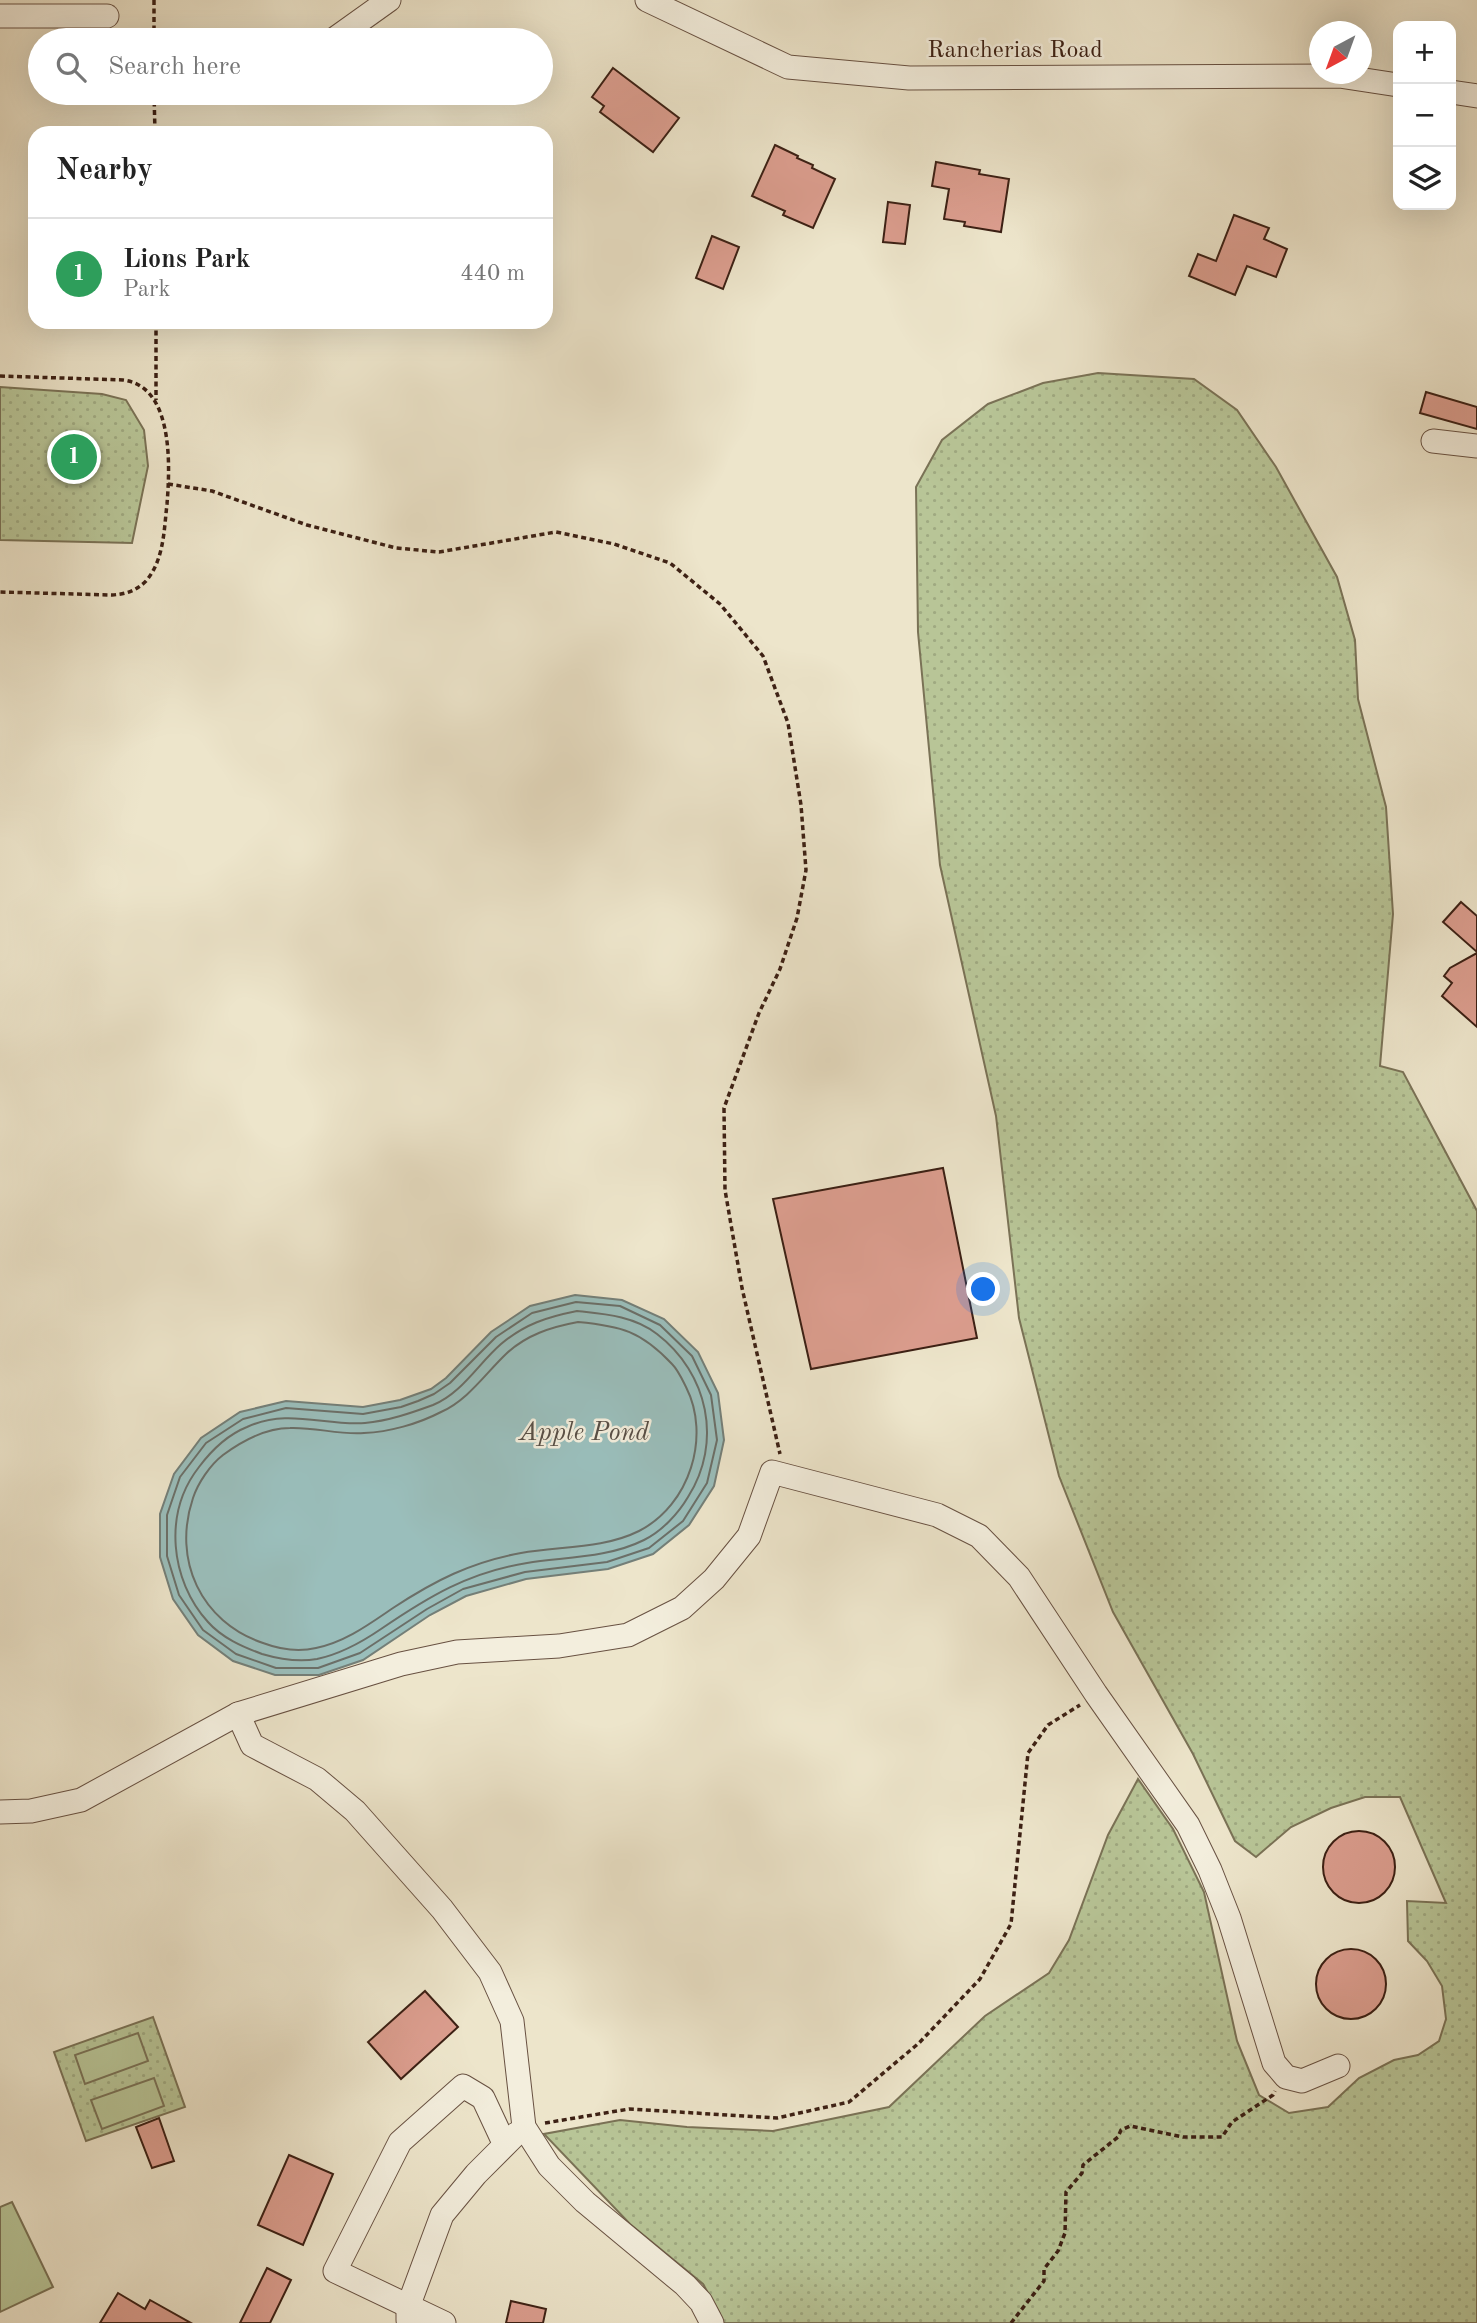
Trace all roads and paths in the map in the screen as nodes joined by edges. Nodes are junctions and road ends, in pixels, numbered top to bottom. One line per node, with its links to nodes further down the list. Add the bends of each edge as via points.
1 (154, 0): 6 (path)
2 (389, 0): 7 (street)
3 (647, 0): 8 (street, Rancherias Road, via 788,67 909,78 1339,76)
4 (0, 16): 5 (street)
5 (107, 16)
6 (154, 28)
7 (350, 28)
8 (1393, 84)
9 (1456, 93): 10 (street)
10 (1477, 96)
11 (154, 105): 12 (path)
12 (155, 126)
13 (156, 329): 15 (path)
14 (0, 376): 15 (path, via 132,381 145,388)
15 (156, 403): 18 (path, via 167,436)
16 (1433, 441): 17 (street)
17 (1477, 446)
18 (168, 484): 19 (path, via 158,560 132,592); 20 (path, via 212,491 307,525 396,548 439,552 556,532 614,544 670,563 720,604 764,656 788,723 806,870 780,970 724,1108 725,1190 742,1287 781,1452)
19 (0, 592)
20 (772, 1472): 21 (street, via 937,1515 979,1536 1019,1577); 22 (street, via 749,1536 714,1579 682,1608 628,1635 558,1646 457,1652 401,1664)
21 (1096, 1694): 25 (street, via 1188,1825 1205,1859 1229,1918 1274,2063); 26 (path, via 1048,1725 1028,1753 1011,1924 979,1979 919,2043 849,2102 777,2118 629,2109)
22 (238, 1714): 23 (street, via 81,1800 31,1811); 26 (street, via 252,1745 317,1779 355,1811 442,1909 490,1972 512,2021)
23 (0, 1812)
24 (1338, 2066): 25 (street, via 1302,2081)
25 (1282, 2073): 31 (path, via 1273,2095 1232,2122 1222,2137 1183,2137 1130,2126 1097,2152 1066,2192 1065,2233 1044,2269 1044,2281)
26 (524, 2127): 27 (street); 30 (street, via 549,2166 685,2285)
27 (504, 2143): 28 (street, via 442,2215); 28 (street, via 483,2098 463,2086 400,2142 335,2271)
28 (408, 2315): 29 (street)
29 (444, 2323)
30 (712, 2323)
31 (1012, 2323)

